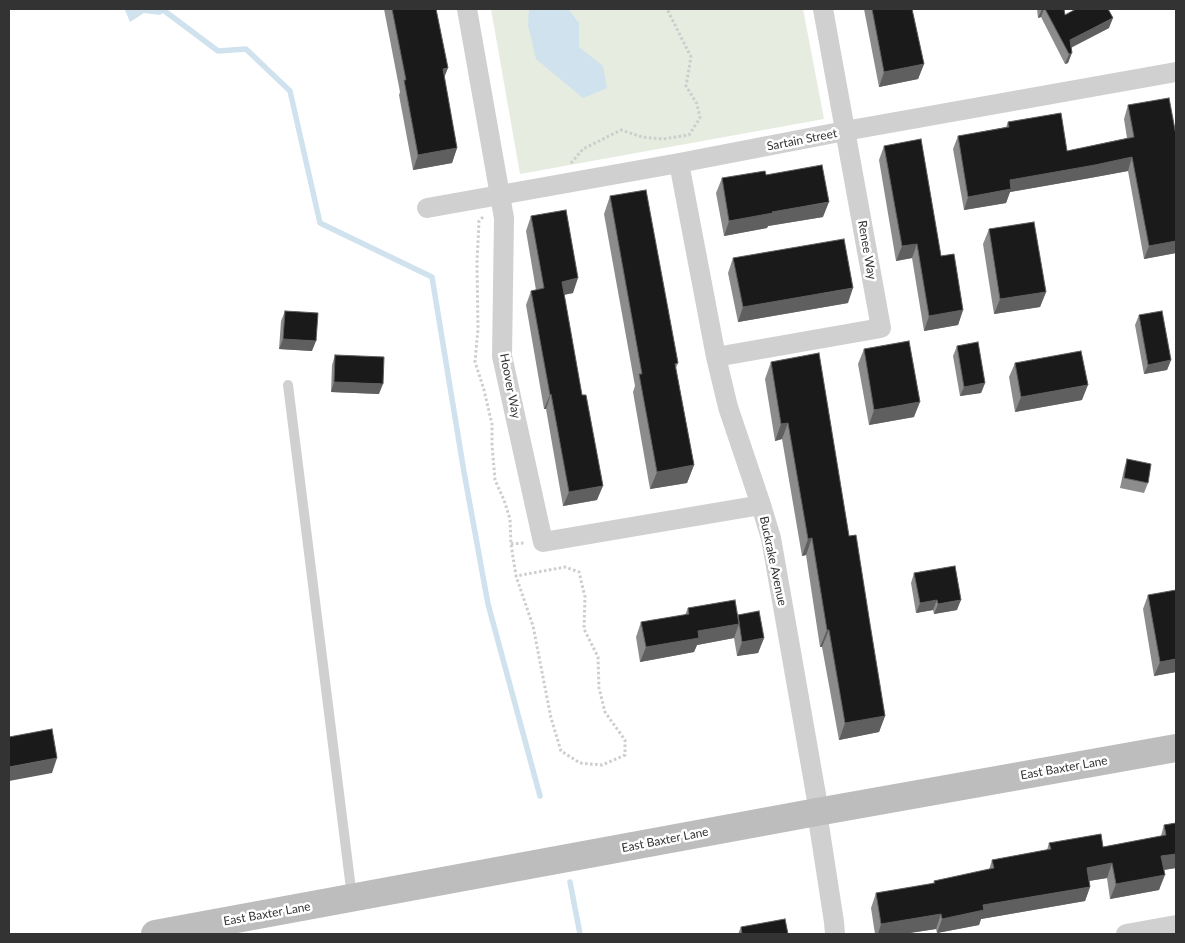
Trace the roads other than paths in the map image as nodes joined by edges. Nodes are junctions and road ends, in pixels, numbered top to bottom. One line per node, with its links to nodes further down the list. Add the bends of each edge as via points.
1 (467, 9): 6 (street, Hoover Way)
2 (822, 9): 4 (street, Renee Way)
3 (1176, 72): 4 (street, Sartain Street)
4 (845, 131): 5 (street, Sartain Street); 8 (street, Renee Way, via 881,328)
5 (679, 163): 6 (street, Sartain Street); 8 (street, Buckrake Avenue)
6 (500, 195): 7 (street, Sartain Street); 10 (street, Hoover Way, via 504,218 502,356 542,542)
7 (427, 208)
8 (716, 357): 10 (street, Buckrake Avenue, via 728,407)
9 (288, 385): 13 (lane)
10 (761, 505): 12 (street, Buckrake Avenue, via 771,538)
11 (1176, 748): 12 (main road, East Baxter Lane)
12 (817, 812): 13 (main road, East Baxter Lane); 16 (street, Buckrake Avenue)
13 (352, 898): 15 (main road, East Baxter Lane)
14 (1176, 924): 17 (street)
15 (155, 934)
16 (835, 934)
17 (1126, 934)

